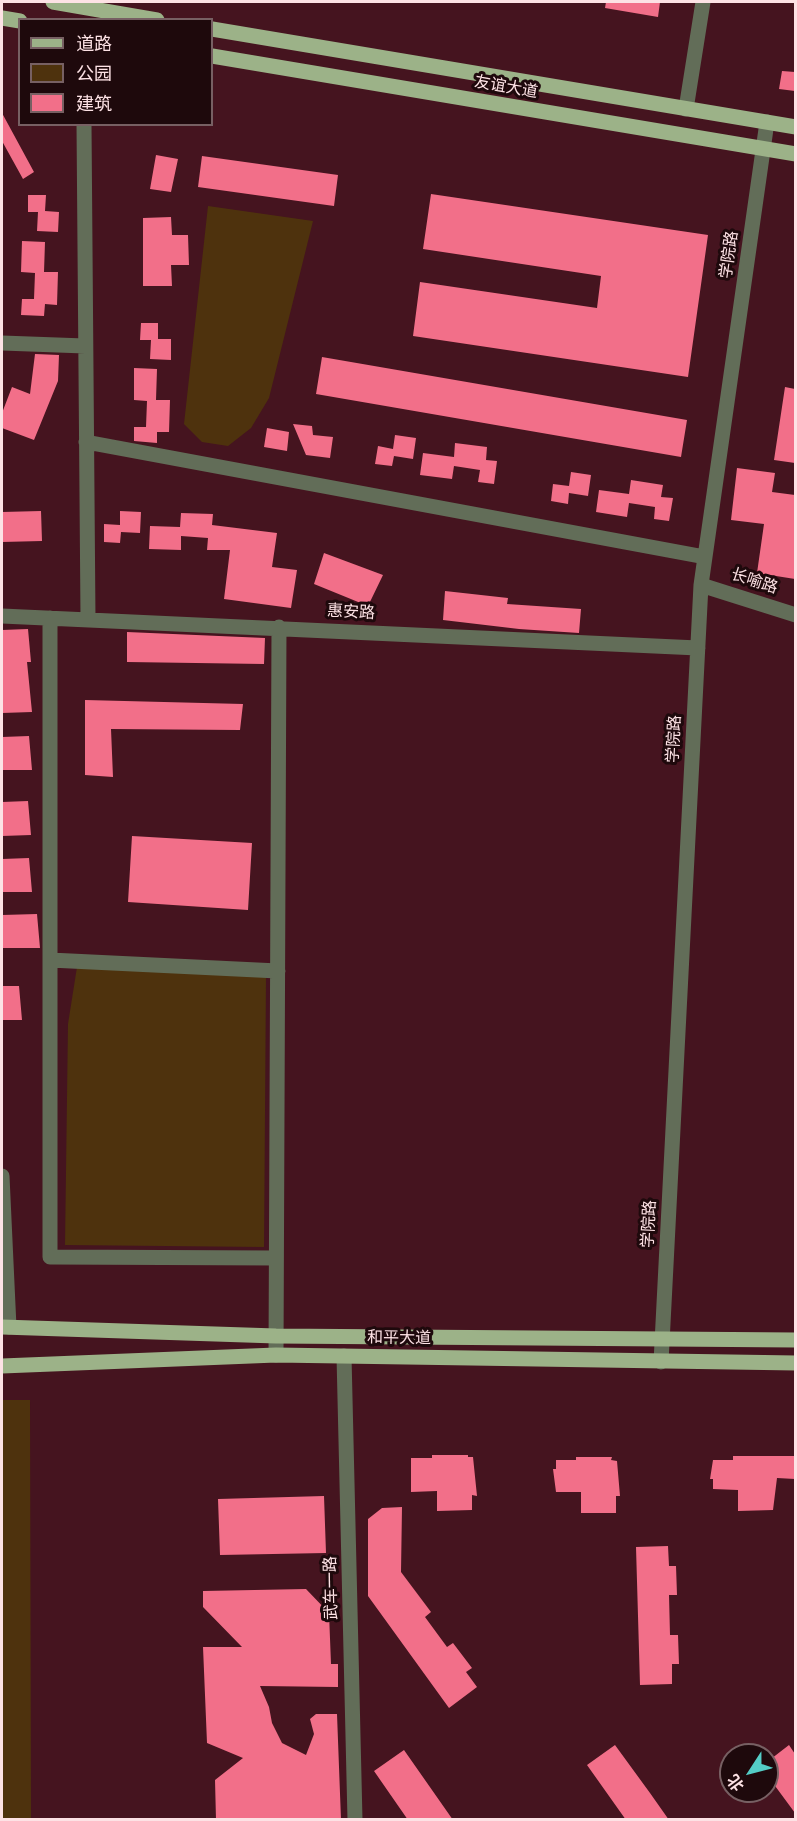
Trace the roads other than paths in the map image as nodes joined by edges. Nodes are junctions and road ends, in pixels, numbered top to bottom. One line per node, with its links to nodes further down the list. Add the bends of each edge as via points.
1 (53, 2): 3 (main road)
2 (703, 2): 9 (street)
3 (121, 7): 5 (main road)
4 (2, 18): 6 (main road)
5 (151, 18)
6 (18, 21)
7 (213, 29): 9 (main road, 友谊大道)
8 (213, 56): 13 (main road, 友谊大道)
9 (686, 109): 10 (main road, 友谊大道)
10 (767, 122): 12 (main road, 友谊大道); 13 (street, 学院路)
11 (84, 126): 16 (street)
12 (795, 127)
13 (763, 149): 14 (main road, 友谊大道); 18 (street, 学院路)
14 (795, 154)
15 (2, 344): 16 (street)
16 (85, 346): 17 (street)
17 (86, 442): 18 (street); 23 (street)
18 (705, 557): 19 (street, 学院路)
19 (701, 585): 20 (street, 长喻路); 25 (street, 学院路)
20 (795, 615)
21 (2, 616): 22 (street, 惠安路)
22 (50, 618): 23 (street, 惠安路); 26 (street)
23 (87, 619): 24 (street, 惠安路)
24 (279, 627): 25 (street, 惠安路); 27 (street)
25 (698, 648): 32 (street, 学院路)
26 (50, 960): 27 (street); 29 (street, via 50,1257)
27 (278, 971): 29 (street)
28 (2, 1176): 30 (street)
29 (276, 1258): 31 (street)
30 (5, 1327): 31 (main road, 和平大道)
31 (276, 1336): 32 (main road, 和平大道); 34 (street)
32 (662, 1339): 33 (main road, 和平大道); 36 (street, 学院路)
33 (795, 1340)
34 (276, 1355): 35 (main road, 和平大道); 38 (main road, 和平大道)
35 (344, 1356): 36 (main road, 和平大道); 39 (street, 武车一路)
36 (661, 1362): 37 (main road, 和平大道)
37 (795, 1363)
38 (2, 1366)
39 (355, 1820)

